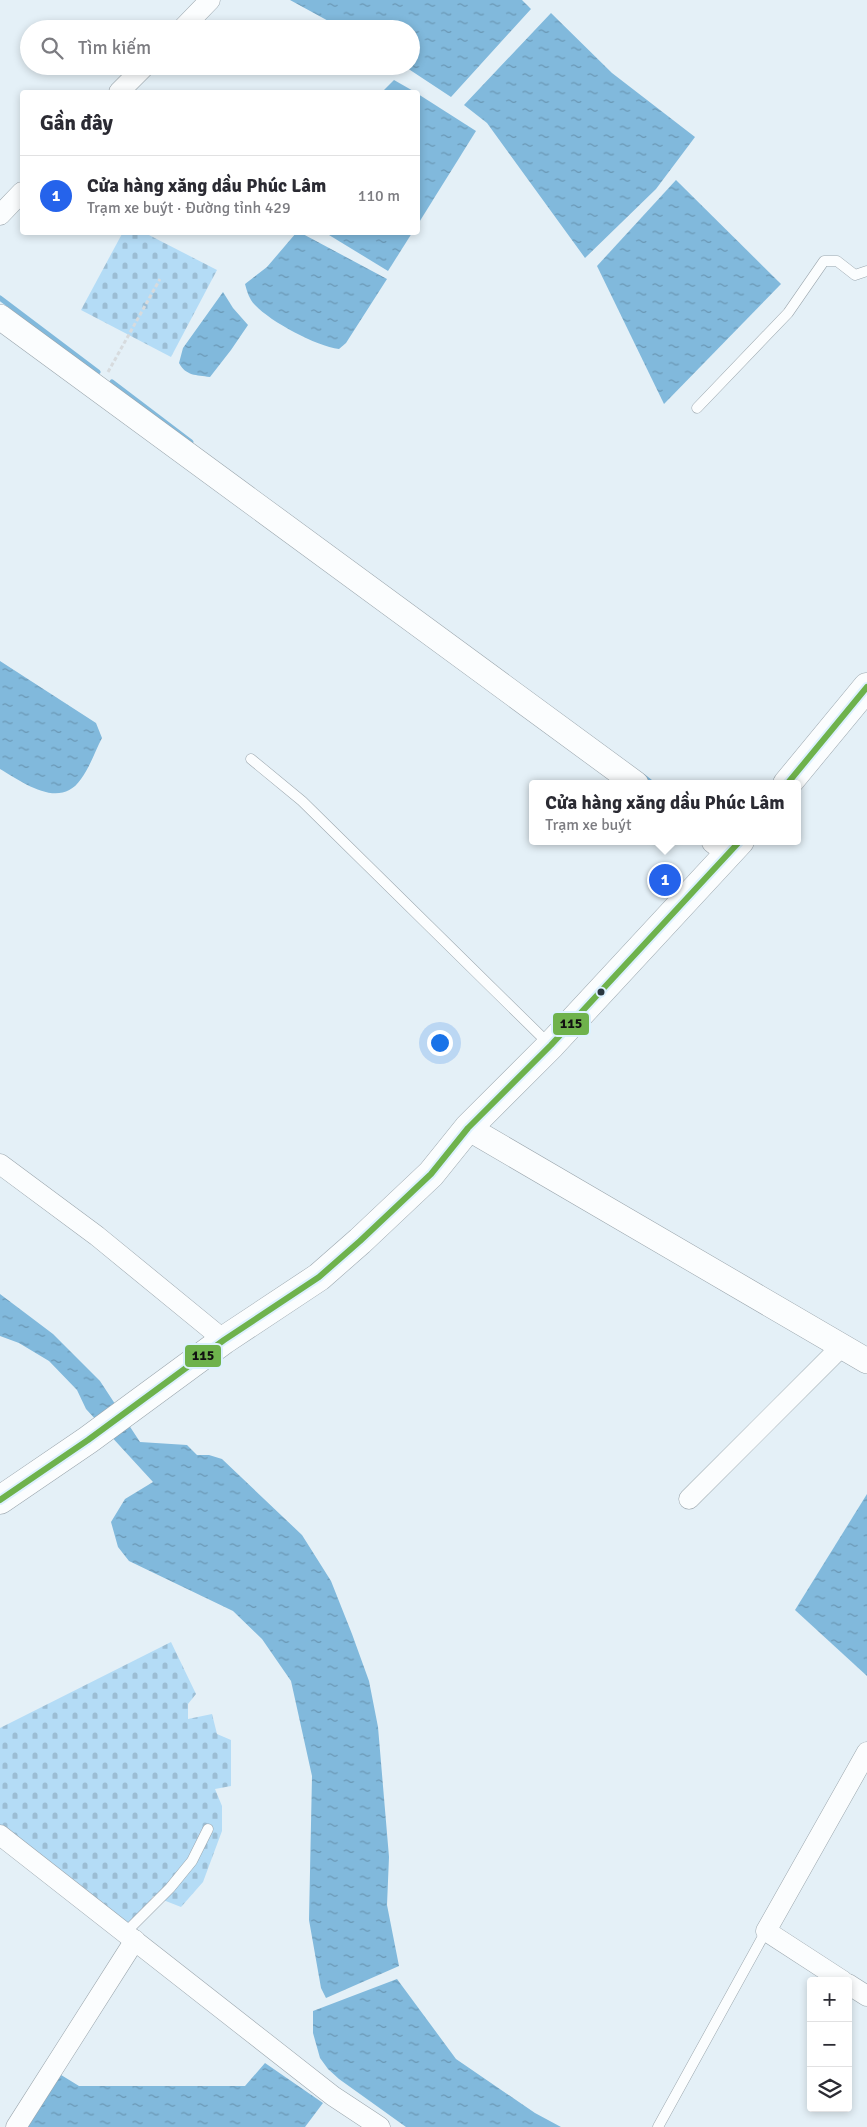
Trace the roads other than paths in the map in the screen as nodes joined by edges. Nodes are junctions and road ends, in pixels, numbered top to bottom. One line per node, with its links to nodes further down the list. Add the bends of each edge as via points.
1 (210, 0): 2 (street)
2 (191, 20)
3 (136, 75): 4 (street)
4 (121, 90)
5 (20, 194): 6 (street)
6 (0, 215)
7 (867, 271): 9 (lane, via 855,275 837,262 824,261 788,314)
8 (0, 317): 12 (street)
9 (697, 408)
10 (867, 687): 13 (main road)
11 (251, 759): 15 (lane, via 302,801)
12 (631, 780)
13 (790, 780)
14 (728, 845): 15 (main road)
15 (551, 1046): 16 (main road)
16 (468, 1128): 18 (main road, via 431,1174 326,1271); 19 (street)
17 (0, 1164): 18 (street, via 96,1236)
18 (224, 1340): 22 (main road)
19 (842, 1346): 20 (street); 21 (street)
20 (867, 1361)
21 (689, 1499)
22 (0, 1500)
23 (867, 1752): 26 (street)
24 (208, 1829): 27 (lane, via 192,1862)
25 (0, 1835): 27 (street)
26 (766, 1931): 28 (street); 33 (lane)
27 (130, 1936): 31 (street); 32 (street, via 333,2096)
28 (837, 1977)
29 (852, 1987): 30 (street)
30 (867, 1996)
31 (16, 2127)
32 (380, 2127)
33 (658, 2127)

